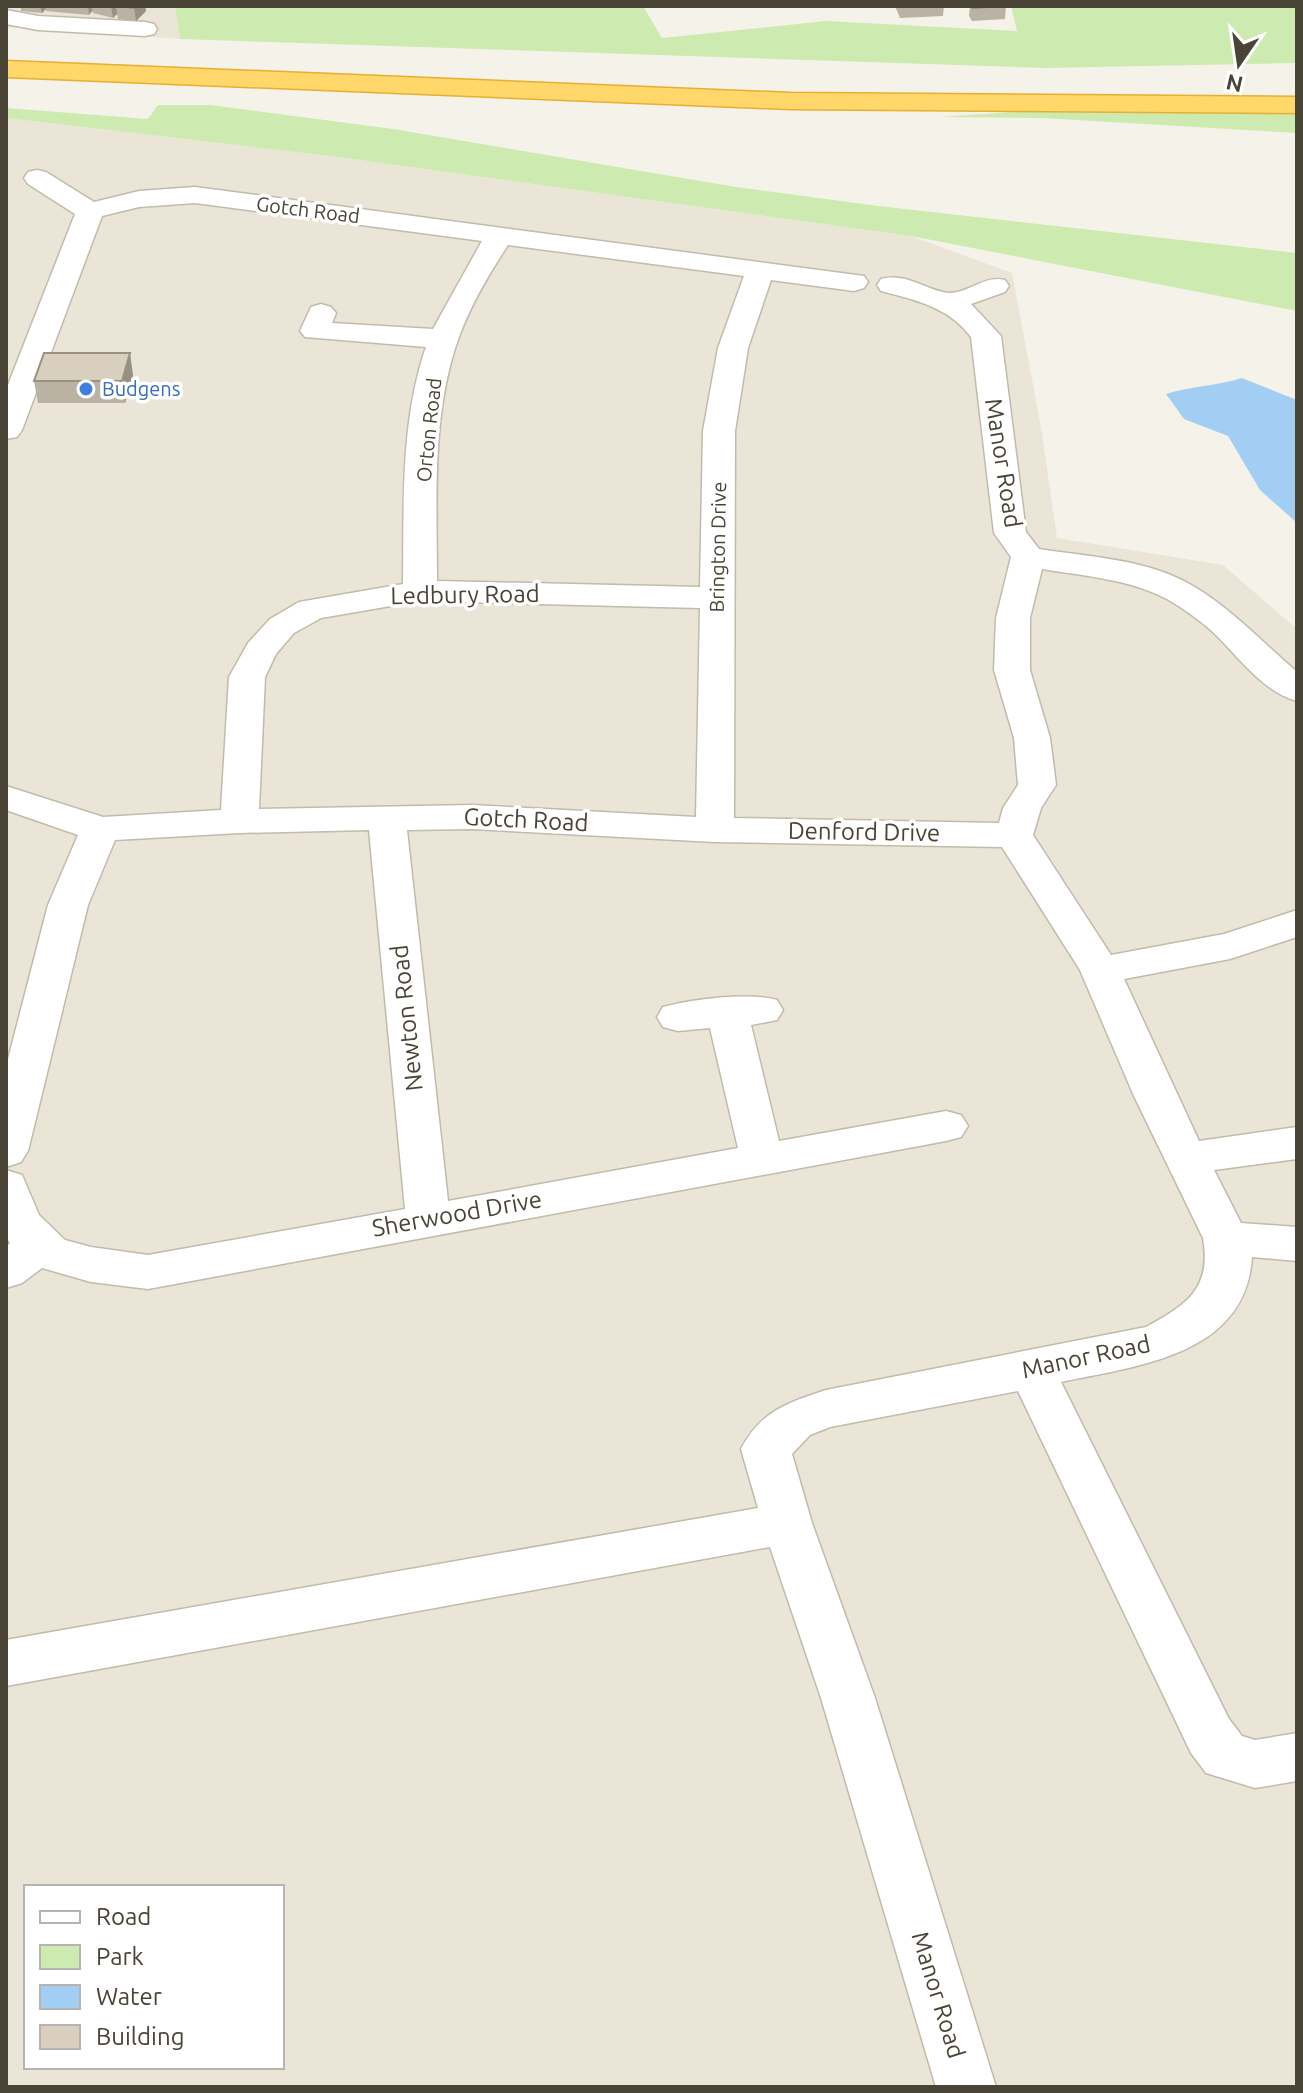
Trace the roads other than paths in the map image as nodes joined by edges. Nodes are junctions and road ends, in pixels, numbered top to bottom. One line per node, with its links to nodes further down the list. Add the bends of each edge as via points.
1 (6, 17): 2 (street)
2 (145, 29)
3 (6, 52): 5 (highway, via 792,83)
4 (6, 69): 6 (highway, via 791,101)
5 (1297, 88)
6 (1297, 105)
7 (37, 178): 8 (street)
8 (90, 211): 9 (street, Gotch Road, via 139,199 195,195); 17 (street)
9 (499, 237): 10 (street, Gotch Road); 16 (street, Orton Road)
10 (760, 270): 11 (street, Gotch Road); 21 (street, Brington Drive, via 733,348 719,431)
11 (854, 282)
12 (891, 285): 14 (street, Manor Road)
13 (995, 286): 14 (street)
14 (951, 302): 19 (street, Manor Road, via 986,336 1010,533)
15 (312, 334): 16 (street)
16 (444, 339): 20 (street, Orton Road, via 427,401)
17 (14, 388): 18 (street)
18 (6, 430)
19 (1028, 557): 22 (street, via 1134,574 1180,592); 28 (street, Manor Road, via 1013,618 1012,670 1032,738 1037,785 1022,808)
20 (420, 591): 21 (street, Ledbury Road); 25 (street, Ledbury Road, via 311,609 282,626 260,650 247,677)
21 (716, 598): 27 (street, Brington Drive)
22 (1297, 690)
23 (6, 797): 26 (street, Gotch Road)
24 (387, 818): 25 (street, Gotch Road); 27 (street, Gotch Road, via 472,817); 38 (street, Newton Road)
25 (239, 821): 26 (street, Gotch Road)
26 (100, 829): 34 (street, via 68,905)
27 (715, 830): 28 (street, Denford Drive)
28 (1014, 835): 30 (street, Manor Road)
29 (1297, 923): 30 (street, via 1230,946)
30 (1100, 970): 35 (street, Manor Road)
31 (678, 1017): 36 (street, via 744,1011)
32 (946, 1126): 36 (street, Sherwood Drive)
33 (1297, 1143): 35 (street)
34 (6, 1151)
35 (1188, 1158): 39 (street, Manor Road)
36 (762, 1159): 38 (street, Sherwood Drive)
37 (6, 1186): 41 (street, Sherwood Drive)
38 (428, 1219): 41 (street, Sherwood Drive, via 148,1272)
39 (1226, 1238): 40 (street); 42 (street, Manor Road, via 1230,1260 1217,1299 1199,1320 1157,1343)
40 (1297, 1244)
41 (23, 1258)
42 (1031, 1369): 43 (street, Manor Road, via 826,1409 793,1421 766,1449); 45 (street, via 1210,1736 1225,1756 1255,1764)
43 (787, 1523): 44 (street); 46 (street, Manor Road, via 848,1698)
44 (6, 1663)
45 (1297, 1757)
46 (966, 2087)

